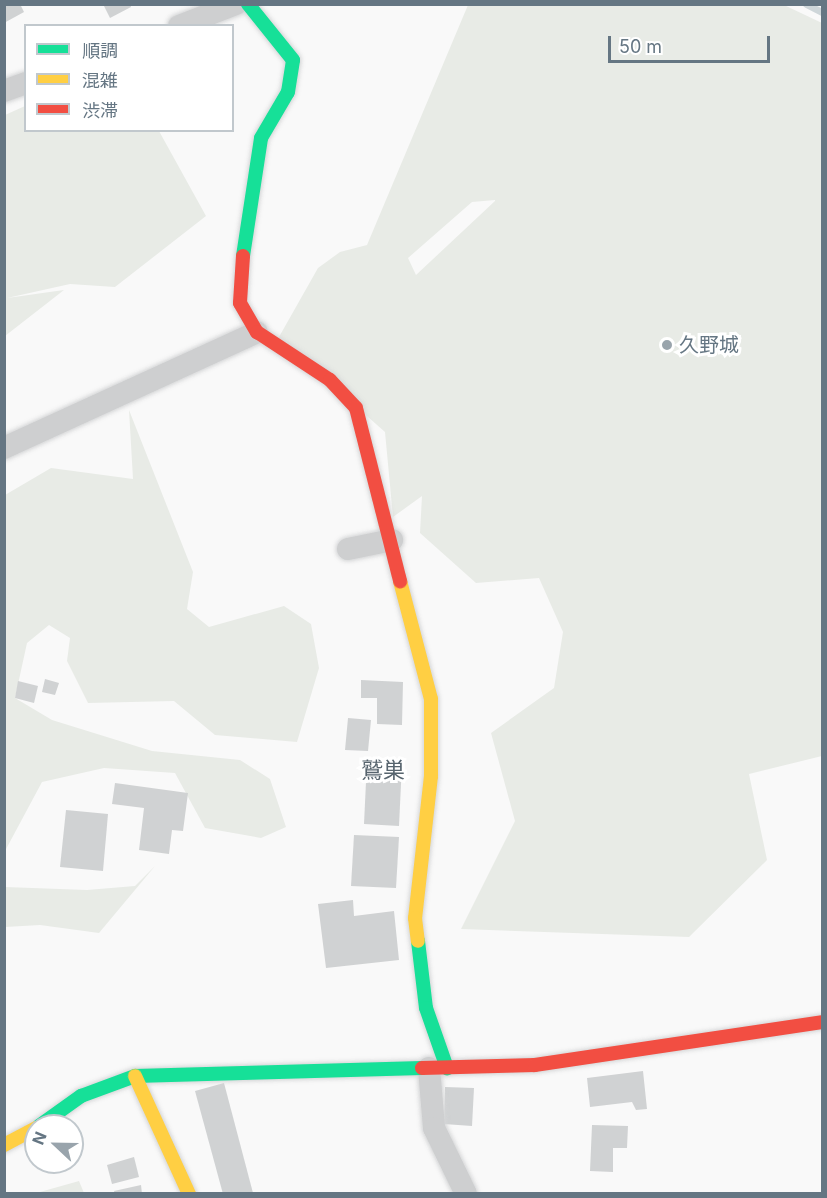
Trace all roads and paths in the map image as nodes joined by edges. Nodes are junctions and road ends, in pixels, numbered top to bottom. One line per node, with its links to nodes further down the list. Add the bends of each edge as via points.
1 (236, 4): 3 (street)
2 (248, 4): 6 (street, via 293,60 288,92 261,138 245,235 240,303)
3 (184, 24)
4 (24, 84): 5 (street)
5 (4, 91)
6 (257, 332): 7 (street); 8 (street, via 330,380 356,408)
7 (4, 448)
8 (392, 540): 9 (street); 11 (street, via 431,699 431,776 415,918)
9 (348, 549)
10 (822, 1022): 11 (street, via 535,1065)
11 (438, 1068): 12 (street); 17 (street, via 434,1128)
12 (135, 1076): 13 (street, via 81,1096); 16 (street)
13 (55, 1114)
14 (24, 1134): 15 (street)
15 (4, 1145)
16 (189, 1194)
17 (466, 1194)

